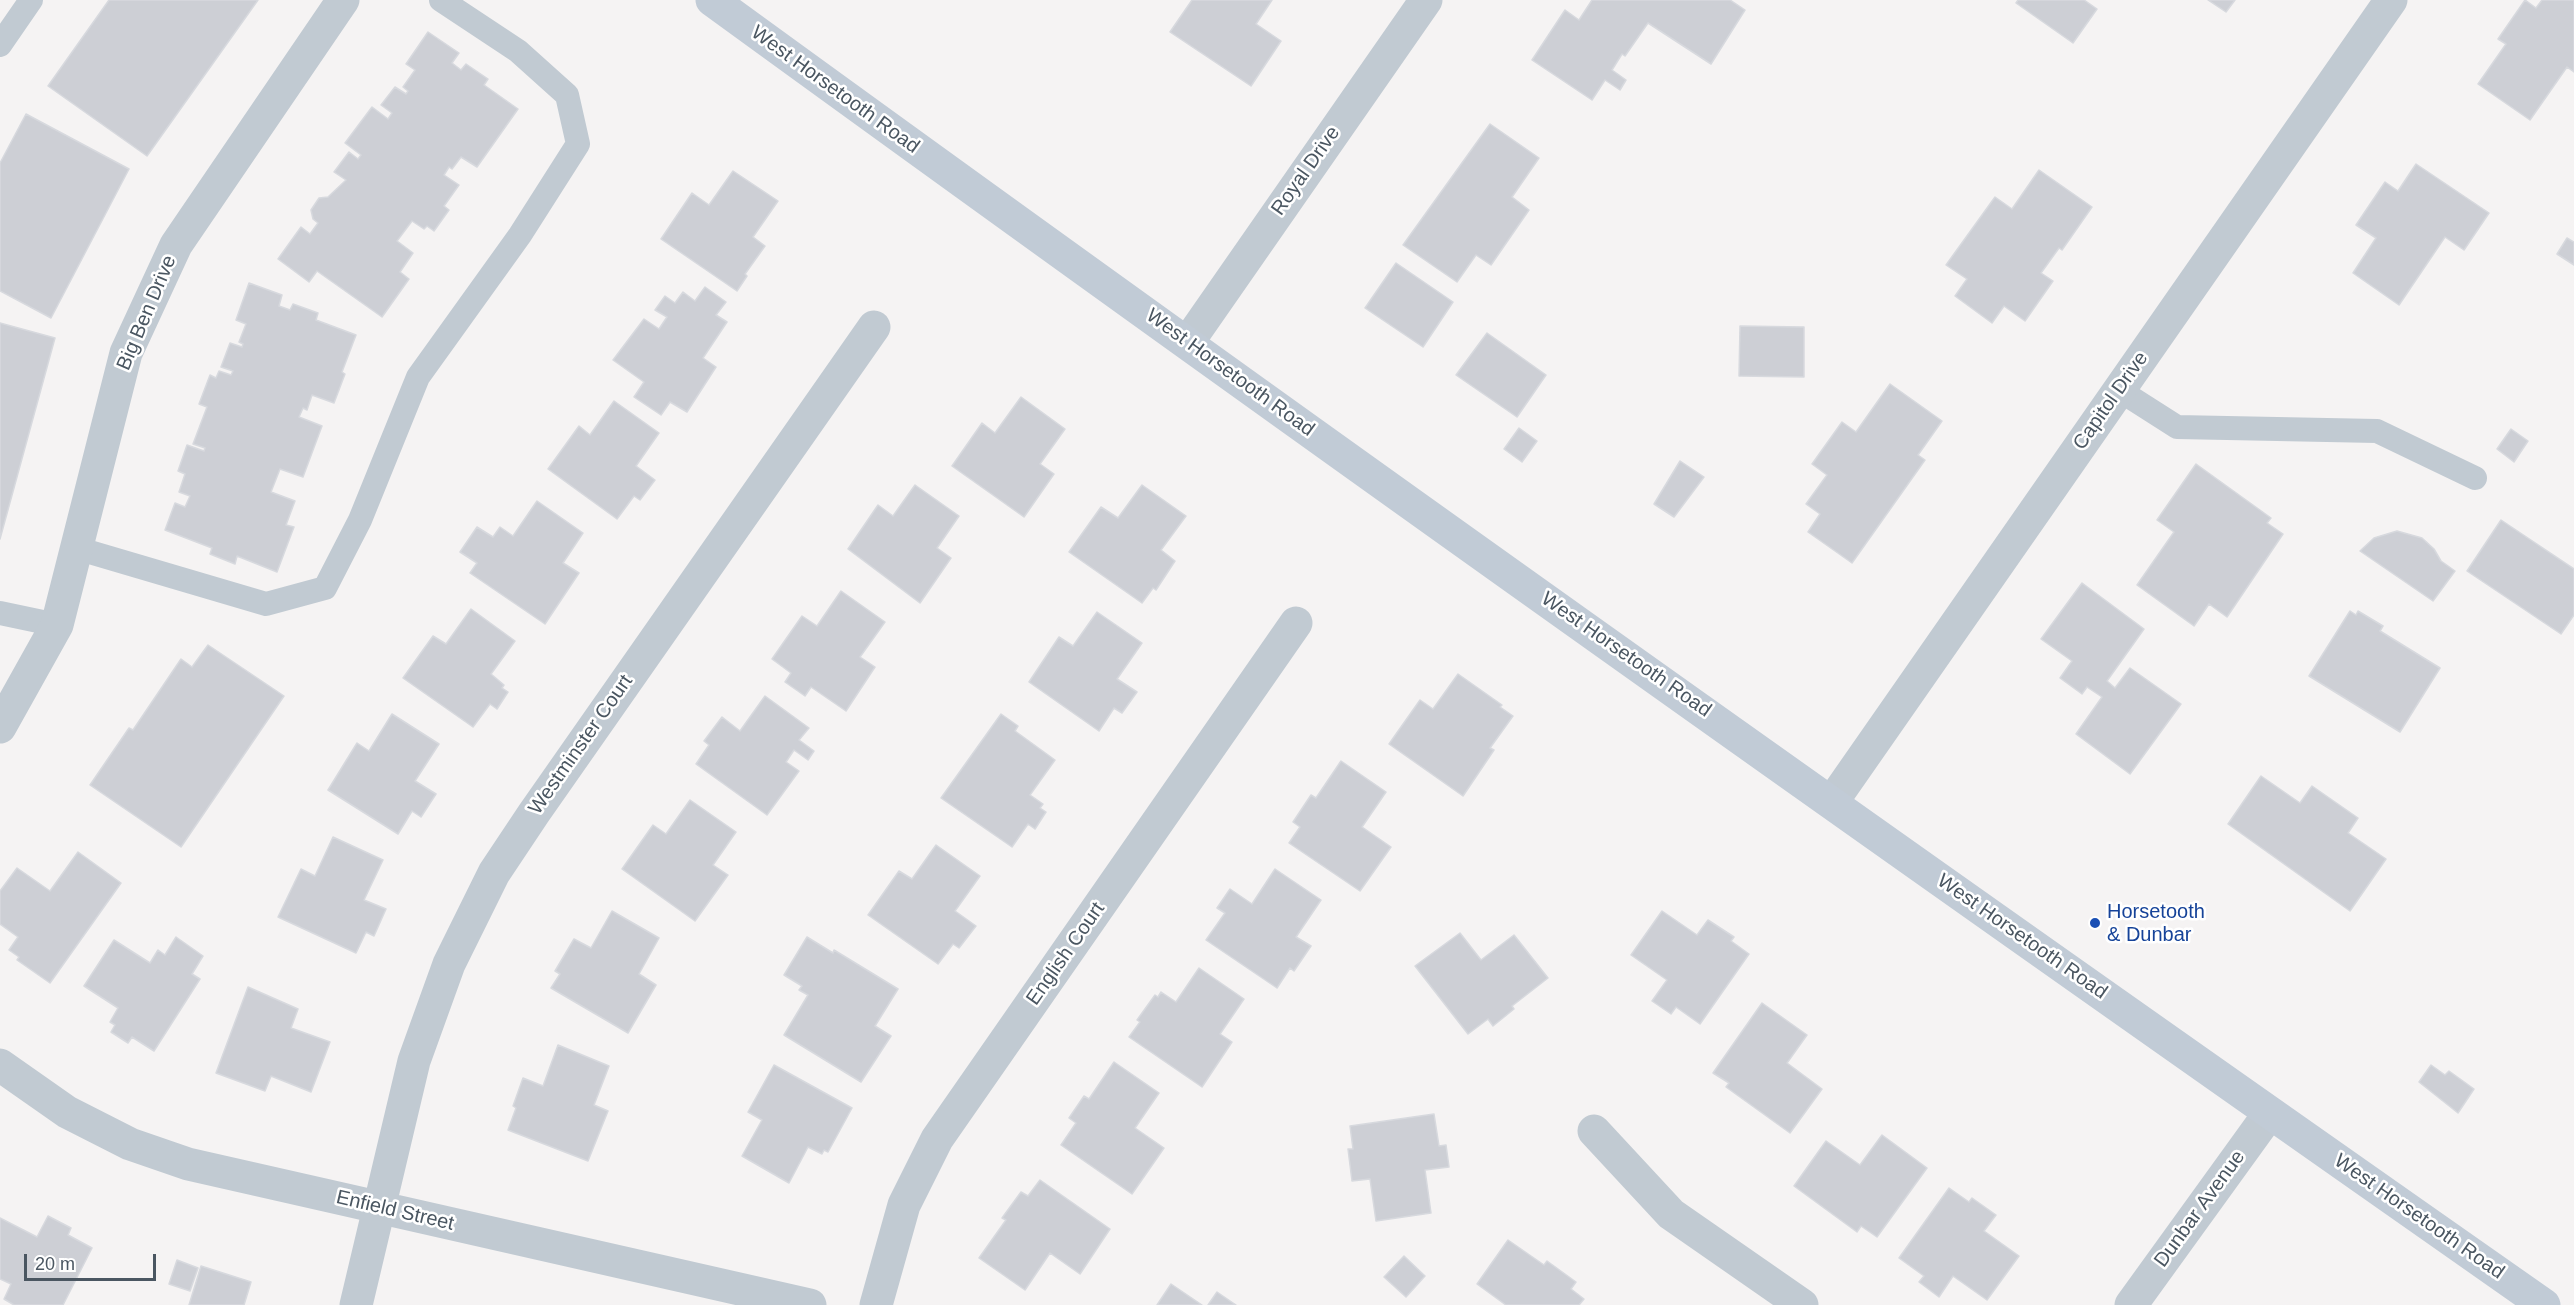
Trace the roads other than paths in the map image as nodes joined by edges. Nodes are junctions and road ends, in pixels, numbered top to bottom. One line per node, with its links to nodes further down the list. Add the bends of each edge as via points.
1 (31, 0): 7 (lane)
2 (343, 0): 12 (street, Big Ben Drive, via 176,245 126,353)
3 (441, 0): 12 (lane, via 518,51 567,95 578,144 520,235 418,377 360,520 325,588 267,604)
4 (712, 0): 9 (main road, West Horsetooth Road)
5 (1426, 0): 9 (street, Royal Drive)
6 (2391, 0): 10 (street, Capitol Drive)
7 (0, 45)
8 (874, 327): 21 (street, Westminster Court, via 494,873 449,964 414,1061)
9 (1188, 342): 17 (main road, West Horsetooth Road)
10 (2119, 390): 11 (lane, via 2177,427 2376,431); 17 (street, Capitol Drive)
11 (2475, 478)
12 (76, 548): 15 (street, Big Ben Drive)
13 (0, 613): 15 (lane)
14 (1296, 623): 24 (street, English Court, via 937,1139 904,1205)
15 (57, 625): 16 (street, Big Ben Drive)
16 (0, 727)
17 (1832, 802): 19 (main road, West Horsetooth Road)
18 (0, 1065): 21 (street, Enfield Street, via 67,1113 130,1144 188,1164)
19 (2269, 1114): 26 (street, Dunbar Avenue); 27 (main road, West Horsetooth Road)
20 (1594, 1131): 25 (street, via 1671,1214)
21 (379, 1208): 22 (street, Westminster Court); 23 (street, Enfield Street)
22 (356, 1305)
23 (810, 1305)
24 (876, 1305)
25 (1802, 1305)
26 (2131, 1305)
27 (2544, 1305)

